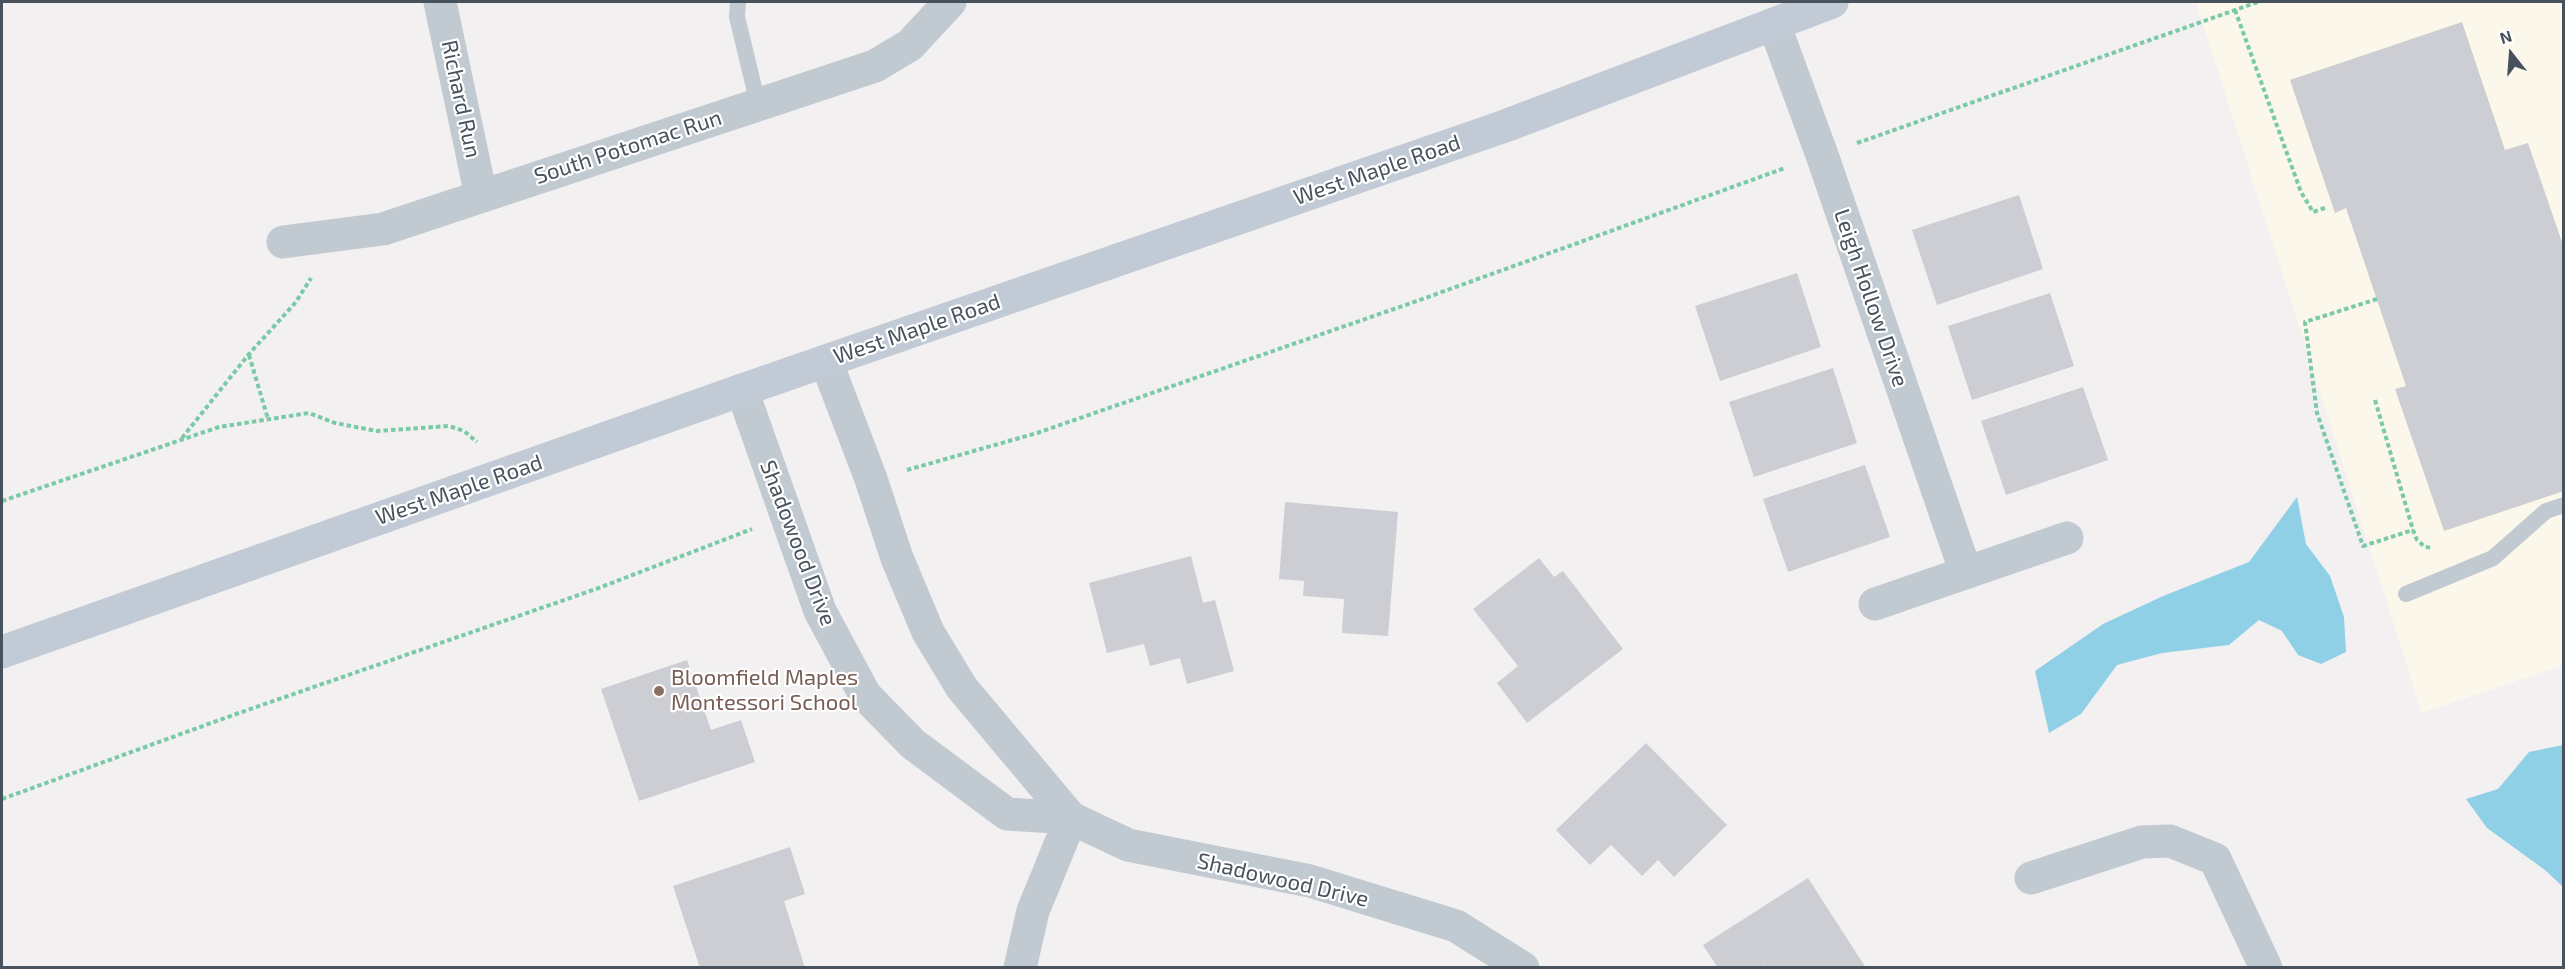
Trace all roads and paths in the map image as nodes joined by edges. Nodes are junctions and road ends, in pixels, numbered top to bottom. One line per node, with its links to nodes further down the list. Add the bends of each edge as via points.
1 (440, 2): 10 (street, Richard Run)
2 (738, 2): 8 (lane, via 737,17)
3 (950, 2): 8 (street, South Potomac Run, via 910,45 875,66)
4 (1832, 2): 7 (main road, West Maple Road)
5 (2258, 2): 6 (path)
6 (2235, 10): 9 (path); 11 (path, via 2301,192 2313,212)
7 (1774, 24): 9 (street, Leigh Hollow Drive); 16 (main road, West Maple Road, via 1505,126)
8 (758, 104): 10 (street, South Potomac Run)
9 (1822, 154): 21 (path, via 1037,433); 29 (street, Leigh Hollow Drive)
10 (481, 196): 12 (street, South Potomac Run, via 383,229)
11 (2325, 208)
12 (324, 238): 13 (street, South Potomac Run); 15 (path, via 314,273 296,302)
13 (283, 242)
14 (2377, 299): 26 (path, via 2305,322 2318,413 2363,546)
15 (249, 354): 19 (path); 20 (path)
16 (826, 361): 17 (main road, West Maple Road); 34 (street, Shadowood Drive, via 928,632 962,688)
17 (742, 390): 22 (main road, West Maple Road); 34 (street, Shadowood Drive, via 820,611 865,695 913,744 1007,814)
18 (2375, 400): 26 (path)
19 (268, 419): 20 (path, via 219,427); 22 (path, via 309,413 335,423 377,431 449,426 464,430 476,439)
20 (182, 439): 23 (path)
21 (902, 470)
22 (489, 479): 32 (main road, West Maple Road)
23 (2, 501)
24 (2564, 505): 30 (lane, via 2546,511 2493,558)
25 (753, 528): 33 (path, via 596,589)
26 (2413, 530): 28 (path, via 2425,548)
27 (2067, 538): 29 (street)
28 (2437, 548)
29 (1966, 573): 31 (street)
30 (2406, 594)
31 (1875, 604)
32 (2, 652)
33 (2, 799)
34 (1071, 818): 36 (street, via 1033,911); 37 (street, Shadowood Drive, via 1128,845 1310,881 1456,926)
35 (2031, 878): 38 (street, via 2142,842 2170,841 2215,859)
36 (1020, 968)
37 (1523, 968)
38 (2266, 968)

